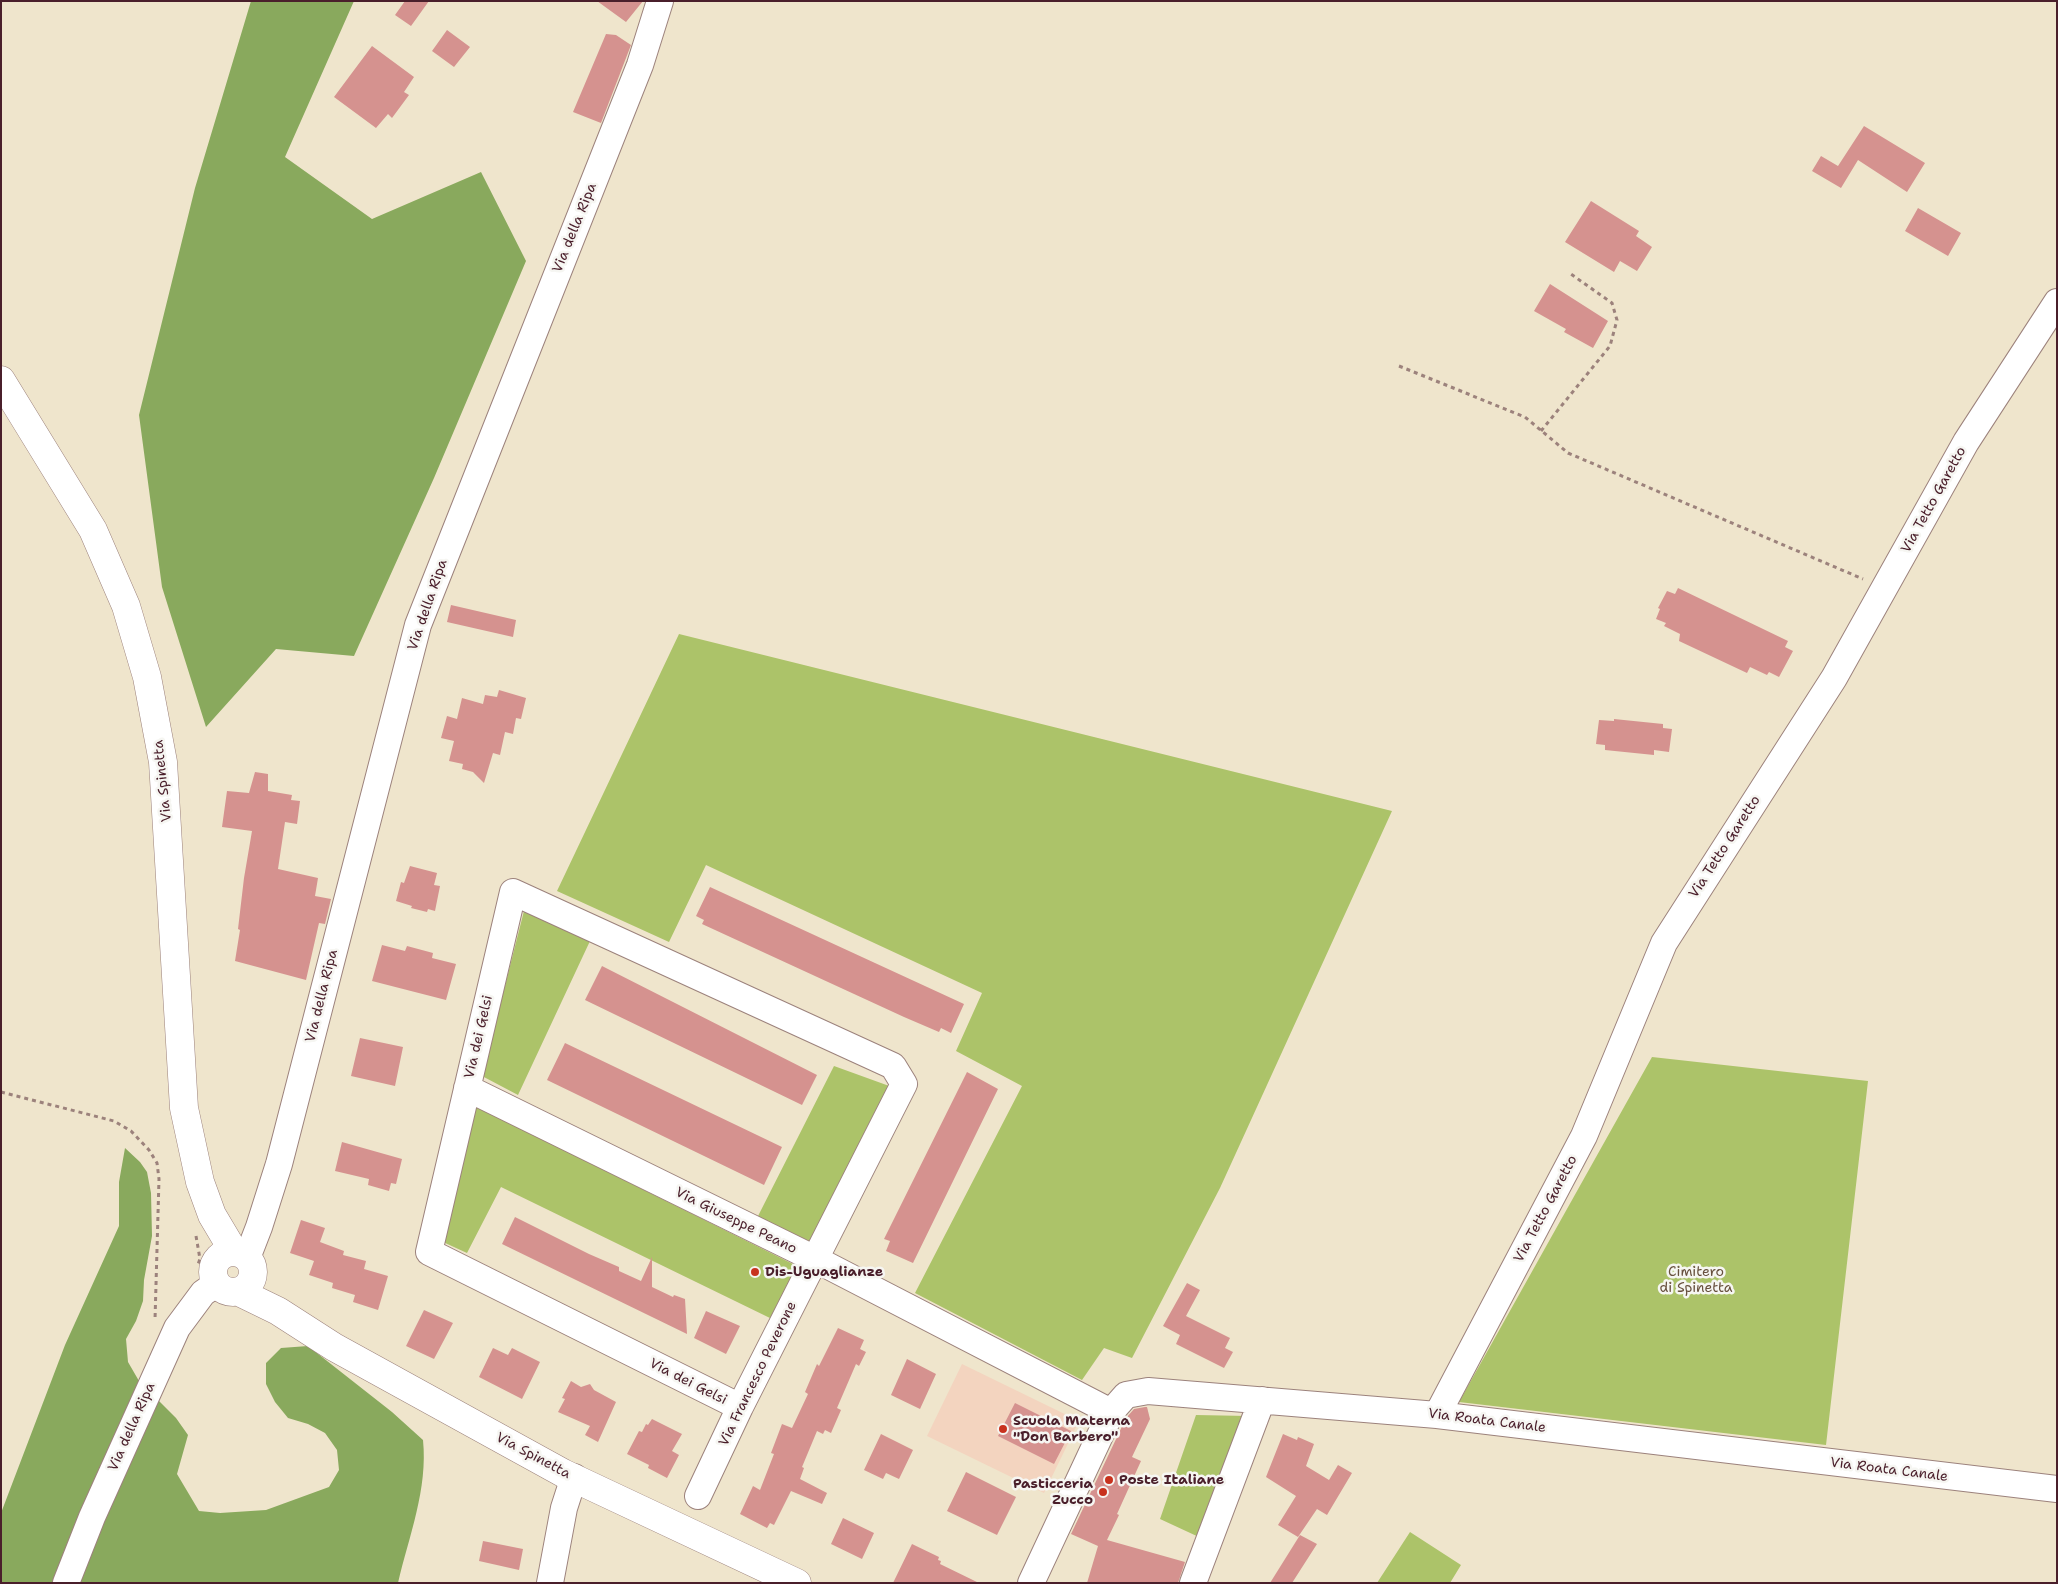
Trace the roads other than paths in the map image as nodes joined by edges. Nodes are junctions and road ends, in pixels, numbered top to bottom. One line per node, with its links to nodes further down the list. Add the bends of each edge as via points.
1 (660, 1): 7 (street, Via della Ripa, via 640,65 418,625 279,1164 259,1227)
2 (2057, 302): 11 (street, Via Tetto Garetto, via 1966,442 1834,678 1664,943 1584,1136)
3 (1, 380): 7 (main road, Via Spinetta, via 93,530 126,606 147,677 164,762 184,1108 203,1222)
4 (893, 1066): 5 (street, Via dei Gelsi, via 513,892); 6 (street, Via Francesco Peverone, via 904,1084)
5 (467, 1088): 6 (street, Via Giuseppe Peano); 9 (street, Via dei Gelsi, via 429,1252)
6 (815, 1260): 9 (street, Via Francesco Peverone); 10 (street, Via Giuseppe Peano)
7 (229, 1270): 12 (main road, Via Spinetta, via 278,1311 334,1347); 15 (street, Via della Ripa, via 203,1292 177,1328)
8 (1262, 1400): 10 (street, Via Roata Canale, via 1148,1391 1126,1395); 11 (street, Via Roata Canale); 19 (street)
9 (740, 1407): 14 (street, Via Francesco Peverone)
10 (1111, 1412): 18 (street, Via Roata Canale)
11 (1436, 1415): 13 (street, Via Roata Canale)
12 (574, 1477): 16 (street, via 564,1508); 17 (main road, Via Spinetta)
13 (2057, 1489)
14 (698, 1496)
15 (66, 1583)
16 (550, 1583)
17 (797, 1583)
18 (1031, 1583)
19 (1193, 1583)

